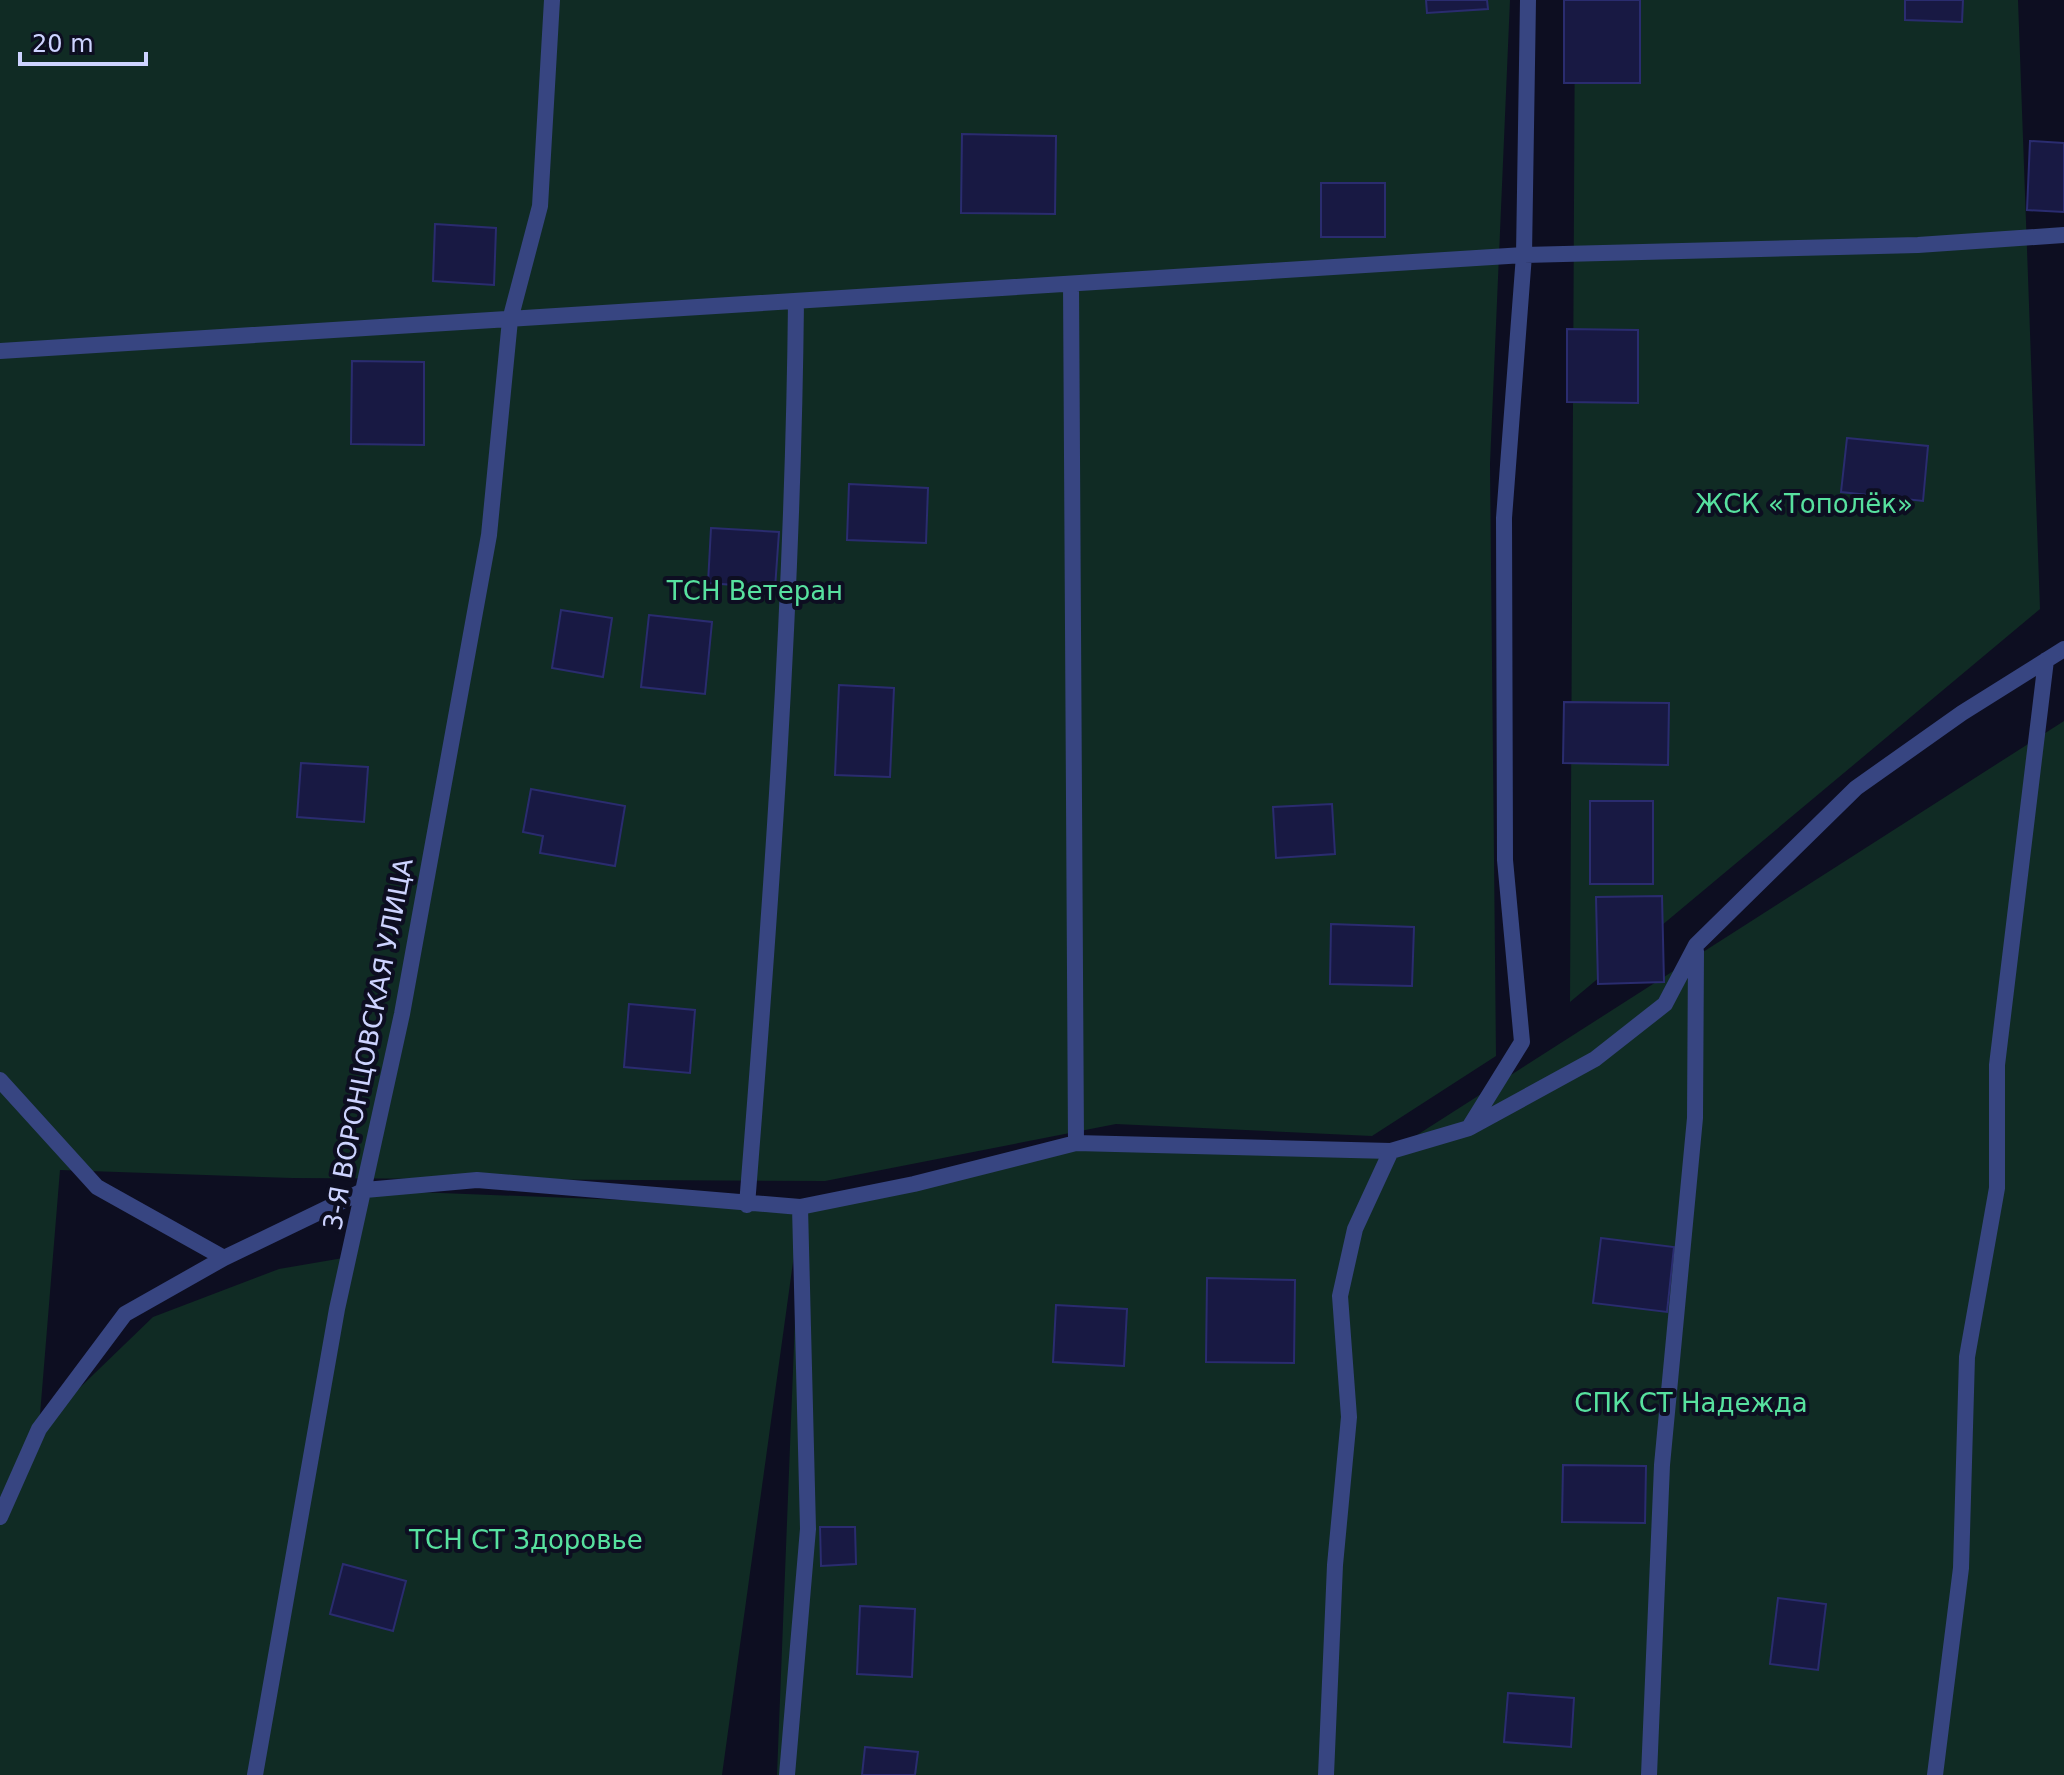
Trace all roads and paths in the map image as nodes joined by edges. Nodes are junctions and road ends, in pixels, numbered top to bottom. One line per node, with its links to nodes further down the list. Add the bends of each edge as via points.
1 (552, 0): 7 (lane, 3-Я ВОРОНЦОВСКАЯ УЛИЦА, via 540,206)
2 (1528, 0): 4 (lane)
3 (2064, 235): 4 (lane, via 1918,245)
4 (1524, 255): 5 (lane); 13 (lane, via 1504,518 1505,860 1522,1042)
5 (1071, 284): 6 (lane); 14 (lane)
6 (796, 302): 7 (lane); 17 (lane, via 795,450 772,889)
7 (510, 320): 8 (lane); 16 (lane, 3-Я ВОРОНЦОВСКАЯ УЛИЦА, via 489,535)
8 (0, 351)
9 (2064, 649): 10 (lane)
10 (2046, 660): 11 (lane, via 1856,788); 25 (lane, via 1997,1065 1997,1188 1967,1357 1961,1568)
11 (1696, 945): 13 (lane, via 1665,1004 1595,1059); 24 (lane, via 1695,1118 1662,1465)
12 (0, 1080): 19 (lane, via 97,1187)
13 (1469, 1128): 15 (lane)
14 (1076, 1143): 15 (lane); 18 (lane)
15 (1391, 1151): 23 (lane, via 1355,1229 1340,1296 1349,1417 1335,1565)
16 (365, 1190): 17 (lane, via 477,1180); 19 (lane); 21 (lane, 3-Я ВОРОНЦОВСКАЯ УЛИЦА, via 337,1309)
17 (747, 1205): 18 (lane)
18 (800, 1207): 22 (lane, via 808,1529)
19 (224, 1258): 20 (lane, via 125,1314 39,1429)
20 (0, 1517)
21 (255, 1775)
22 (787, 1775)
23 (1326, 1775)
24 (1649, 1775)
25 (1935, 1775)

